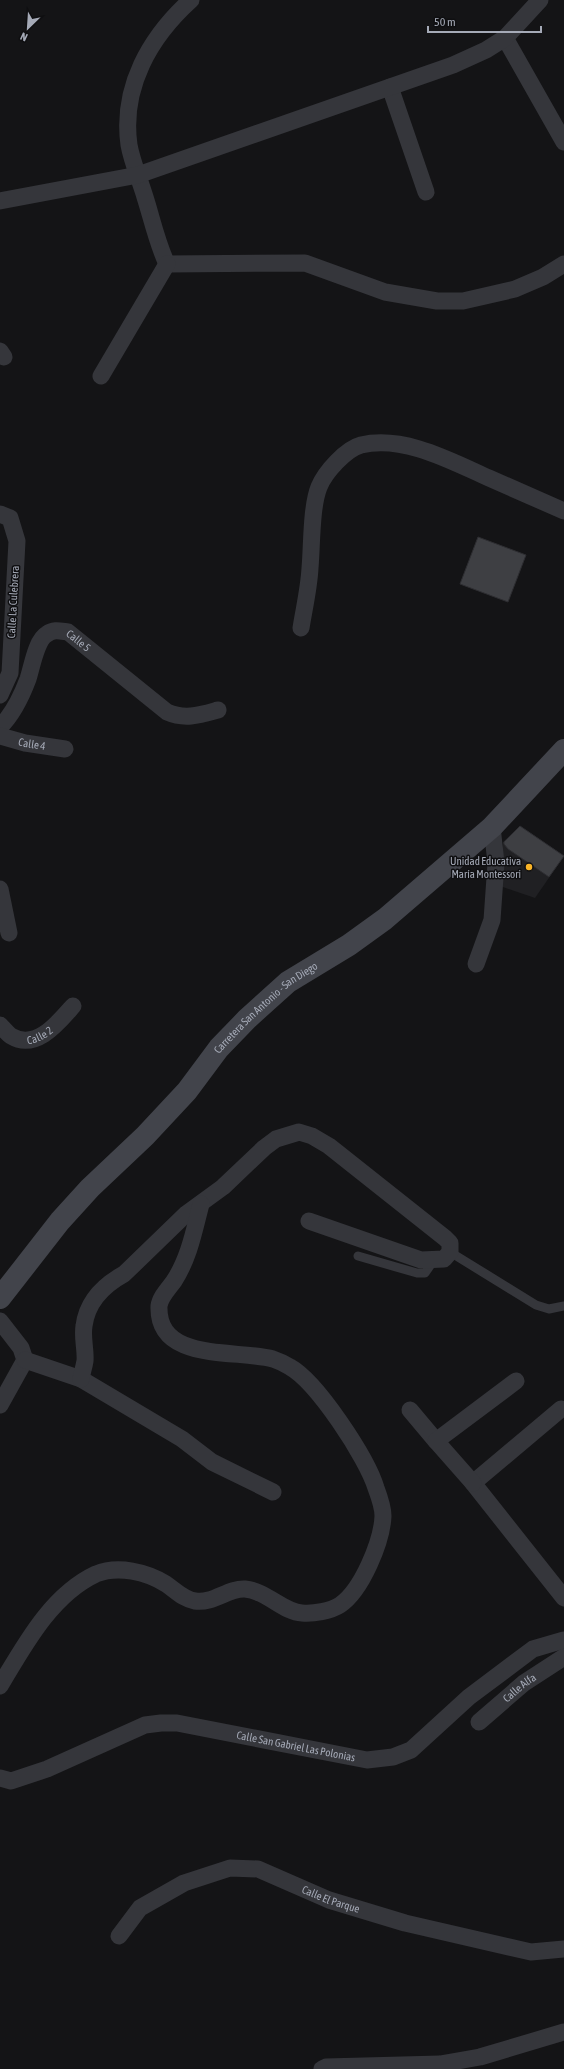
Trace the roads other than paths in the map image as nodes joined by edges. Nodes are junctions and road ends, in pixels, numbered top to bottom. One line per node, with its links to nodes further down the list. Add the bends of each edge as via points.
1 (191, 0): 6 (street, via 171,18 154,40 131,92 127,115 129,146)
2 (540, 0): 3 (street)
3 (505, 38): 4 (street, via 453,65); 5 (street)
4 (390, 86): 6 (street); 7 (street)
5 (564, 142)
6 (138, 175): 8 (street); 9 (street)
7 (426, 192)
8 (0, 201)
9 (167, 264): 10 (street, via 305,263 384,292 456,301 515,290); 11 (street)
10 (564, 264)
11 (101, 376)
12 (564, 511): 14 (street, via 448,460 406,446 361,446 344,456 329,470 319,487)
13 (0, 514): 15 (street, Calle La Culebrera, via 10,518 17,541 10,673)
14 (301, 628)
15 (0, 695)
16 (218, 710): 17 (street, Calle 5, via 190,718 167,712 68,632 56,630 46,634 37,648 28,680)
17 (0, 727)
18 (0, 736): 19 (street, Calle 4)
19 (65, 749)
20 (564, 750): 21 (street, Carretera San Antonio - San Diego)
21 (492, 827): 24 (street, via 496,863 492,920); 32 (street, Carretera San Antonio - San Diego, via 385,919 349,945 288,982 247,1019 219,1048 187,1091 60,1221)
22 (1, 895): 23 (street)
23 (9, 933)
24 (476, 964)
25 (73, 1006): 26 (street, Calle 2, via 55,1026 41,1036 25,1040 11,1036)
26 (0, 1025)
27 (201, 1204): 29 (street, via 276,1139 299,1132 312,1136 341,1155 445,1238 450,1243); 36 (street, via 186,1214 124,1274 97,1294 84,1326 85,1361); 47 (street, via 184,1266 159,1302 163,1329 184,1344 200,1350 274,1359 311,1382 357,1450 374,1481 383,1513 381,1537 370,1562 350,1595 340,1605 301,1614 257,1590 238,1589 205,1602 195,1601 187,1599 152,1576 134,1571 98,1574 76,1587 53,1607 19,1654)
28 (309, 1221): 31 (street, via 421,1260)
29 (450, 1252): 31 (street, via 444,1259); 33 (lane, via 536,1305 549,1309)
30 (358, 1256): 31 (lane, via 417,1273 425,1273)
31 (434, 1260)
32 (0, 1298)
33 (564, 1306)
34 (0, 1321): 35 (street, via 21,1348)
35 (25, 1360): 36 (street); 38 (street)
36 (81, 1379): 43 (street, via 182,1439 212,1462)
37 (516, 1381): 41 (street)
38 (0, 1406)
39 (561, 1409): 42 (street)
40 (410, 1410): 41 (street)
41 (436, 1441): 42 (street)
42 (473, 1483): 44 (street)
43 (273, 1492)
44 (564, 1598)
45 (564, 1640): 49 (street, Calle San Gabriel Las Polonias, via 533,1649 470,1697 411,1750 393,1758 367,1760 177,1723 161,1723 145,1725 47,1769)
46 (564, 1658): 48 (street, Calle Alfa, via 524,1683)
47 (0, 1686)
48 (479, 1722)
49 (4, 1783)
50 (119, 1936): 51 (street, Calle El Parque, via 140,1908 184,1883 230,1868 258,1869 328,1900 405,1922 531,1952)
51 (564, 1949)
52 (564, 2032): 53 (street, via 480,2057 440,2064)
53 (322, 2069)

